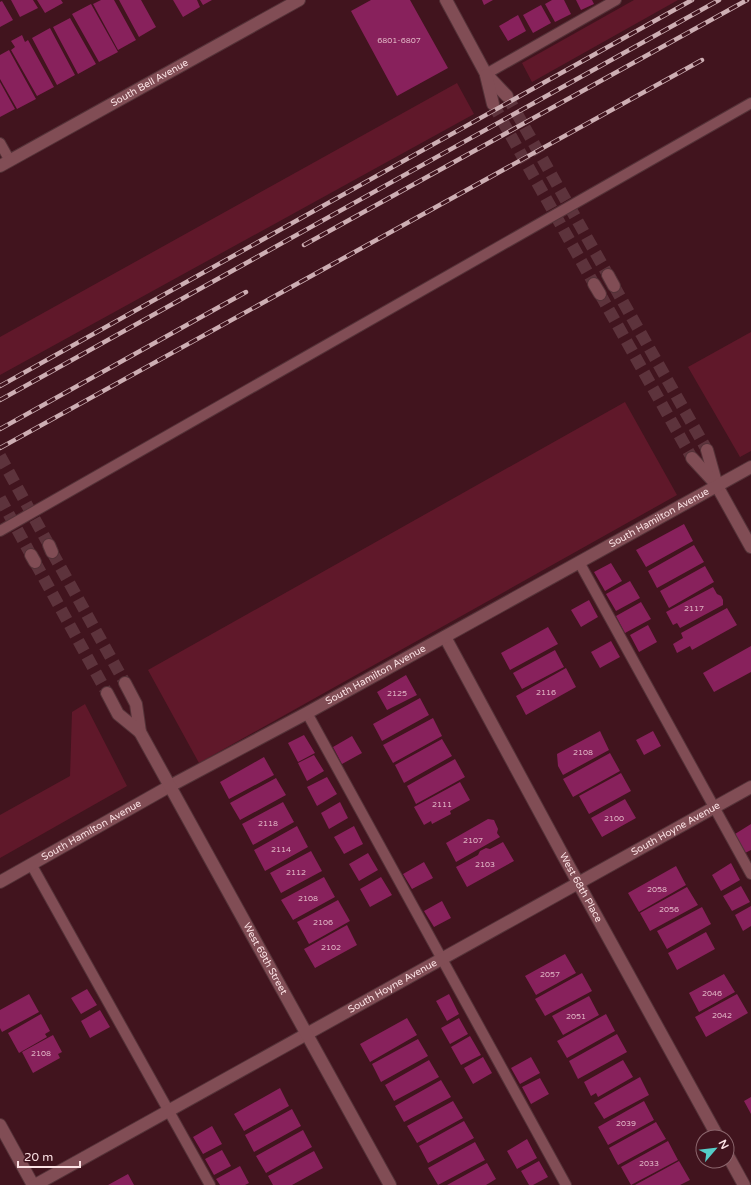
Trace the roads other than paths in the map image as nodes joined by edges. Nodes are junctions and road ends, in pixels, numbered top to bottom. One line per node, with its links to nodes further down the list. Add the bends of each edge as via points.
1 (299, 0): 9 (street, South Bell Avenue)
2 (446, 0): 4 (street)
3 (616, 0): 4 (lane)
4 (486, 74): 5 (street); 7 (street)
5 (507, 96)
6 (751, 103): 14 (lane)
7 (493, 104)
8 (0, 143): 9 (lane)
9 (5, 163)
10 (706, 450): 13 (street)
11 (692, 458): 13 (street)
12 (751, 467): 13 (street, South Hamilton Avenue)
13 (717, 486): 15 (street); 16 (street, South Hamilton Avenue)
14 (0, 531)
15 (751, 546)
16 (579, 562): 17 (street, South Hamilton Avenue); 24 (lane)
17 (445, 637): 20 (street, South Hamilton Avenue); 28 (street, West 68th Place)
18 (125, 683): 21 (street, West 69th Street, via 136,704)
19 (107, 693): 21 (street, West 69th Street, via 118,714)
20 (307, 713): 22 (street, South Hamilton Avenue); 29 (lane)
21 (140, 732): 22 (street, West 69th Street)
22 (170, 786): 25 (street, South Hamilton Avenue); 30 (street, West 69th Street)
23 (751, 787): 24 (street, South Hoyne Avenue)
24 (715, 808): 26 (lane); 28 (street, South Hoyne Avenue)
25 (31, 864): 27 (street, South Hamilton Avenue); 31 (lane)
26 (751, 874)
27 (0, 882)
28 (578, 883): 29 (street, South Hoyne Avenue); 33 (street, West 68th Place)
29 (442, 960): 30 (street, South Hoyne Avenue); 38 (lane)
30 (307, 1034): 31 (street, South Hoyne Avenue); 37 (street, West 69th Street)
31 (169, 1110): 35 (street, South Hoyne Avenue); 36 (lane)
32 (0, 1125): 35 (street)
33 (714, 1129)
34 (735, 1169): 39 (street)
35 (34, 1185)
36 (210, 1185)
37 (390, 1185)
38 (566, 1185)
39 (744, 1185)

